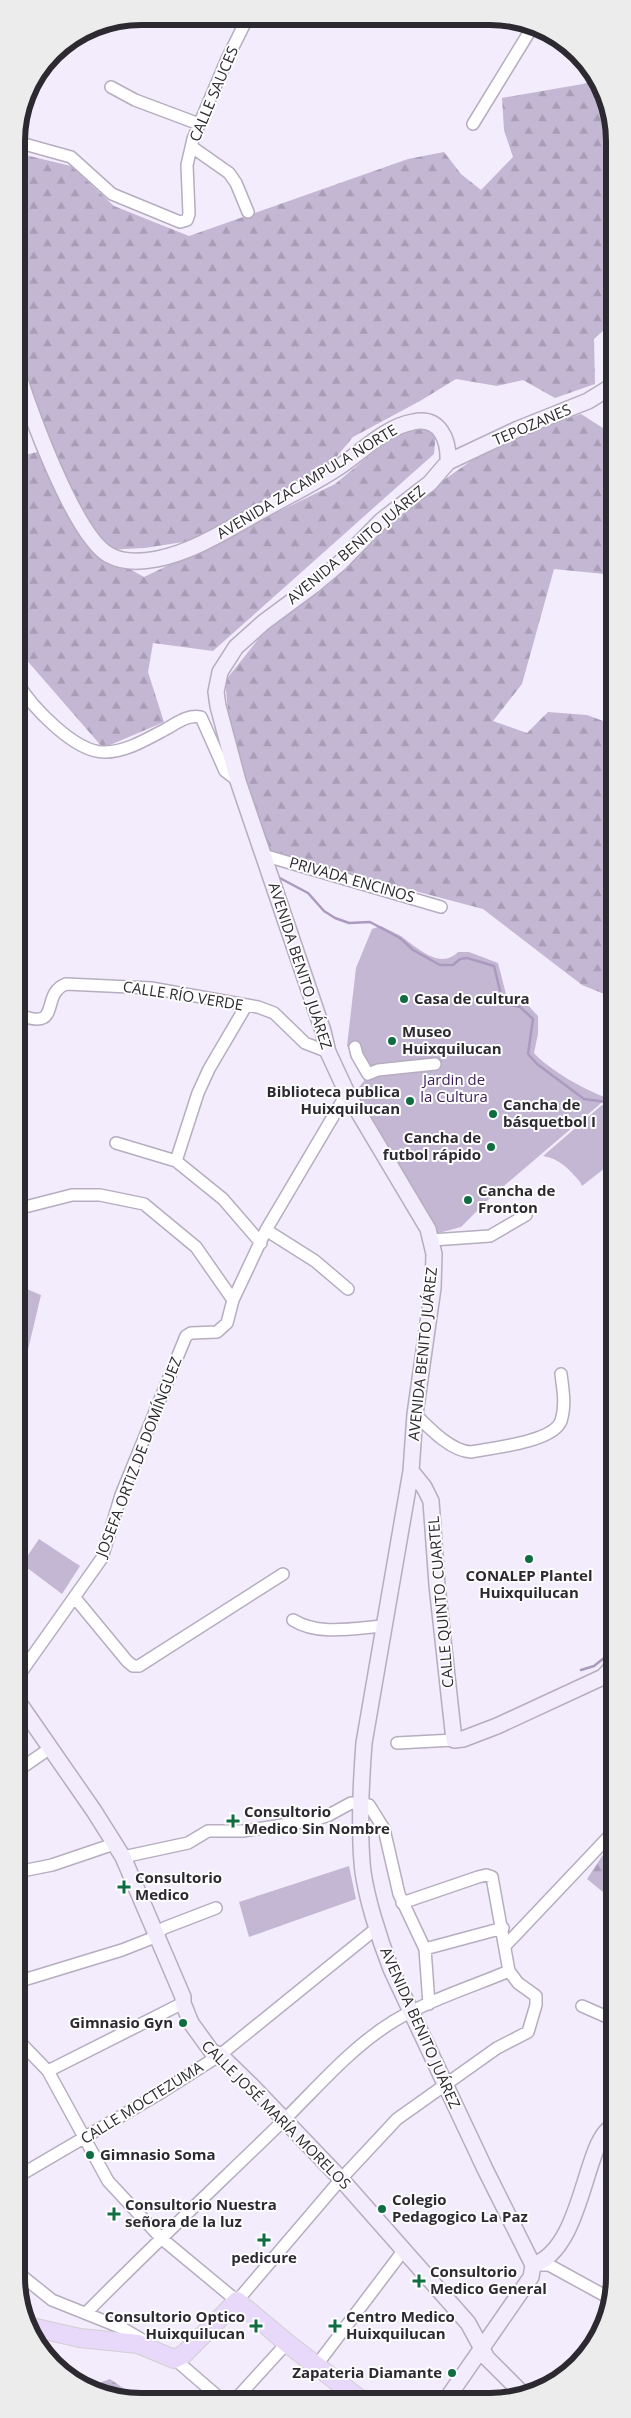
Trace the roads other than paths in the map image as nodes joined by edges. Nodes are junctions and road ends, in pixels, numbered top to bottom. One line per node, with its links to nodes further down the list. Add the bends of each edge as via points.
1 (244, 25): 4 (street, CALLE SAUCES)
2 (529, 32): 5 (street)
3 (111, 87): 4 (street, via 135,100)
4 (199, 124): 7 (street, CALLE SAUCES)
5 (473, 124)
6 (25, 144): 7 (street, CALLE SAUCES, via 71,157 112,194 180,222 187,220 189,214 187,165)
7 (192, 147): 8 (street, via 229,173)
8 (248, 212)
9 (606, 390): 11 (main road, TEPOZANES, via 581,405 518,429)
10 (25, 397): 11 (main road, AVENIDA ZACAMPULA NORTE, via 79,517 103,552 128,561 167,557 210,539 339,467 383,435 411,422 430,423 446,437)
11 (448, 462): 13 (main road, AVENIDA BENITO JUÁREZ, via 430,483 381,521 340,563 264,622 229,655 220,672 216,692)
12 (25, 692): 13 (street, via 68,738 104,753 139,743 188,717 201,717 225,771)
13 (238, 781): 14 (main road, AVENIDA BENITO JUÁREZ)
14 (267, 856): 15 (street, PRIVADA ENCINOS); 19 (main road, AVENIDA BENITO JUÁREZ)
15 (441, 906)
16 (246, 1006): 17 (street, CALLE RÍO VERDE, via 151,988 71,983 56,990 47,1015 42,1019 34,1021); 19 (street, CALLE RÍO VERDE, via 274,1013 300,1039); 23 (street, via 202,1085)
17 (25, 1017)
18 (355, 1047): 20 (street, via 368,1074)
19 (328, 1052): 21 (main road, AVENIDA BENITO JUÁREZ)
20 (435, 1064)
21 (347, 1093): 26 (street, JOSEFA ORTIZ DE DOMÍNGUEZ); 27 (main road, AVENIDA BENITO JUÁREZ)
22 (116, 1143): 23 (street)
23 (176, 1161): 28 (street, via 222,1200)
24 (25, 1207): 30 (street, via 72,1195 100,1195 144,1204 196,1247)
25 (526, 1215): 27 (street, via 490,1236)
26 (266, 1230): 28 (street, JOSEFA ORTIZ DE DOMÍNGUEZ); 29 (street, via 315,1260)
27 (432, 1240): 32 (main road, AVENIDA BENITO JUÁREZ, via 433,1288)
28 (261, 1243): 30 (street, JOSEFA ORTIZ DE DOMÍNGUEZ)
29 (348, 1290)
30 (233, 1300): 35 (street, JOSEFA ORTIZ DE DOMÍNGUEZ, via 227,1323 217,1332 186,1336 121,1495 102,1558)
31 (560, 1374): 32 (street, via 564,1398 560,1421 556,1428 541,1437 461,1452)
32 (415, 1414): 33 (main road, AVENIDA BENITO JUÁREZ)
33 (411, 1471): 37 (main road, AVENIDA BENITO JUÁREZ); 41 (main road, CALLE QUINTO CUARTEL, via 431,1501)
34 (283, 1574): 35 (street, via 140,1666 133,1666 127,1661)
35 (75, 1598): 38 (street, JOSEFA ORTIZ DE DOMÍNGUEZ)
36 (294, 1620): 37 (street, via 304,1627 324,1629)
37 (384, 1626): 45 (main road, AVENIDA BENITO JUÁREZ, via 364,1743)
38 (25, 1667)
39 (606, 1673): 41 (main road, via 497,1726)
40 (25, 1712): 43 (main road, CALLE JOSÉ MARÍA MORELOS)
41 (454, 1740): 42 (street)
42 (397, 1743)
43 (49, 1749): 44 (street); 47 (main road, CALLE JOSÉ MARÍA MORELOS)
44 (25, 1766)
45 (362, 1802): 48 (street, via 351,1803 315,1820 243,1831 208,1831 188,1843); 50 (street, via 374,1809 384,1829); 52 (main road, AVENIDA BENITO JUÁREZ, via 362,1863)
46 (606, 1839): 55 (street)
47 (114, 1844): 48 (main road, CALLE JOSÉ MARÍA MORELOS); 49 (street, via 52,1865)
48 (123, 1857): 54 (main road, CALLE JOSÉ MARÍA MORELOS)
49 (25, 1870)
50 (402, 1903): 53 (street, via 489,1875 494,1881); 56 (street)
51 (216, 1908): 54 (street)
52 (378, 1927): 62 (main road, AVENIDA BENITO JUÁREZ, via 389,1963); 65 (street, CALLE MOCTEZUMA)
53 (503, 1928): 55 (street); 56 (street)
54 (157, 1933): 58 (street, via 122,1950); 59 (main road, CALLE JOSÉ MARÍA MORELOS)
55 (506, 1945): 57 (street)
56 (425, 1949): 60 (street)
57 (509, 1971): 60 (street); 67 (street, via 518,1983 536,1996 528,2032 497,2048)
58 (25, 1980)
59 (183, 2003): 65 (main road, CALLE JOSÉ MARÍA MORELOS, via 200,2037 212,2052); 66 (street)
60 (429, 2004): 62 (street)
61 (582, 2006): 63 (street)
62 (412, 2011): 67 (main road, AVENIDA BENITO JUÁREZ); 68 (street, via 348,2056)
63 (606, 2016)
64 (25, 2047): 66 (street)
65 (220, 2054): 68 (main road, CALLE JOSÉ MARÍA MORELOS); 70 (street, CALLE MOCTEZUMA)
66 (48, 2070): 70 (street)
67 (445, 2086): 72 (street, via 398,2119); 75 (main road, AVENIDA BENITO JUÁREZ)
68 (284, 2120): 72 (main road, CALLE JOSÉ MARÍA MORELOS); 73 (street)
69 (606, 2130): 75 (main road, via 568,2229 547,2258)
70 (84, 2139): 71 (street, CALLE MOCTEZUMA); 73 (street, via 108,2181)
71 (25, 2172)
72 (341, 2179): 74 (main road, CALLE JOSÉ MARÍA MORELOS); 78 (street)
73 (161, 2238): 78 (street); 79 (street)
74 (403, 2251): 82 (main road, CALLE JOSÉ MARÍA MORELOS, via 468,2323); 84 (street)
75 (533, 2265): 77 (street, via 549,2265); 82 (main road, via 531,2277)
76 (25, 2278): 79 (street, via 52,2300)
77 (604, 2296)
78 (237, 2301): 81 (main road); 83 (main road, via 184,2354)
79 (86, 2313): 83 (street, via 122,2328)
80 (37, 2328): 83 (main road, via 80,2338 138,2344)
81 (287, 2343): 84 (main road); 87 (street)
82 (483, 2348): 85 (main road, CALLE JOSÉ MARÍA MORELOS, via 487,2358); 89 (main road)
83 (174, 2359): 86 (street)
84 (316, 2366): 88 (main road)
85 (518, 2389)
86 (214, 2393)
87 (241, 2393)
88 (352, 2393)
89 (451, 2393)

